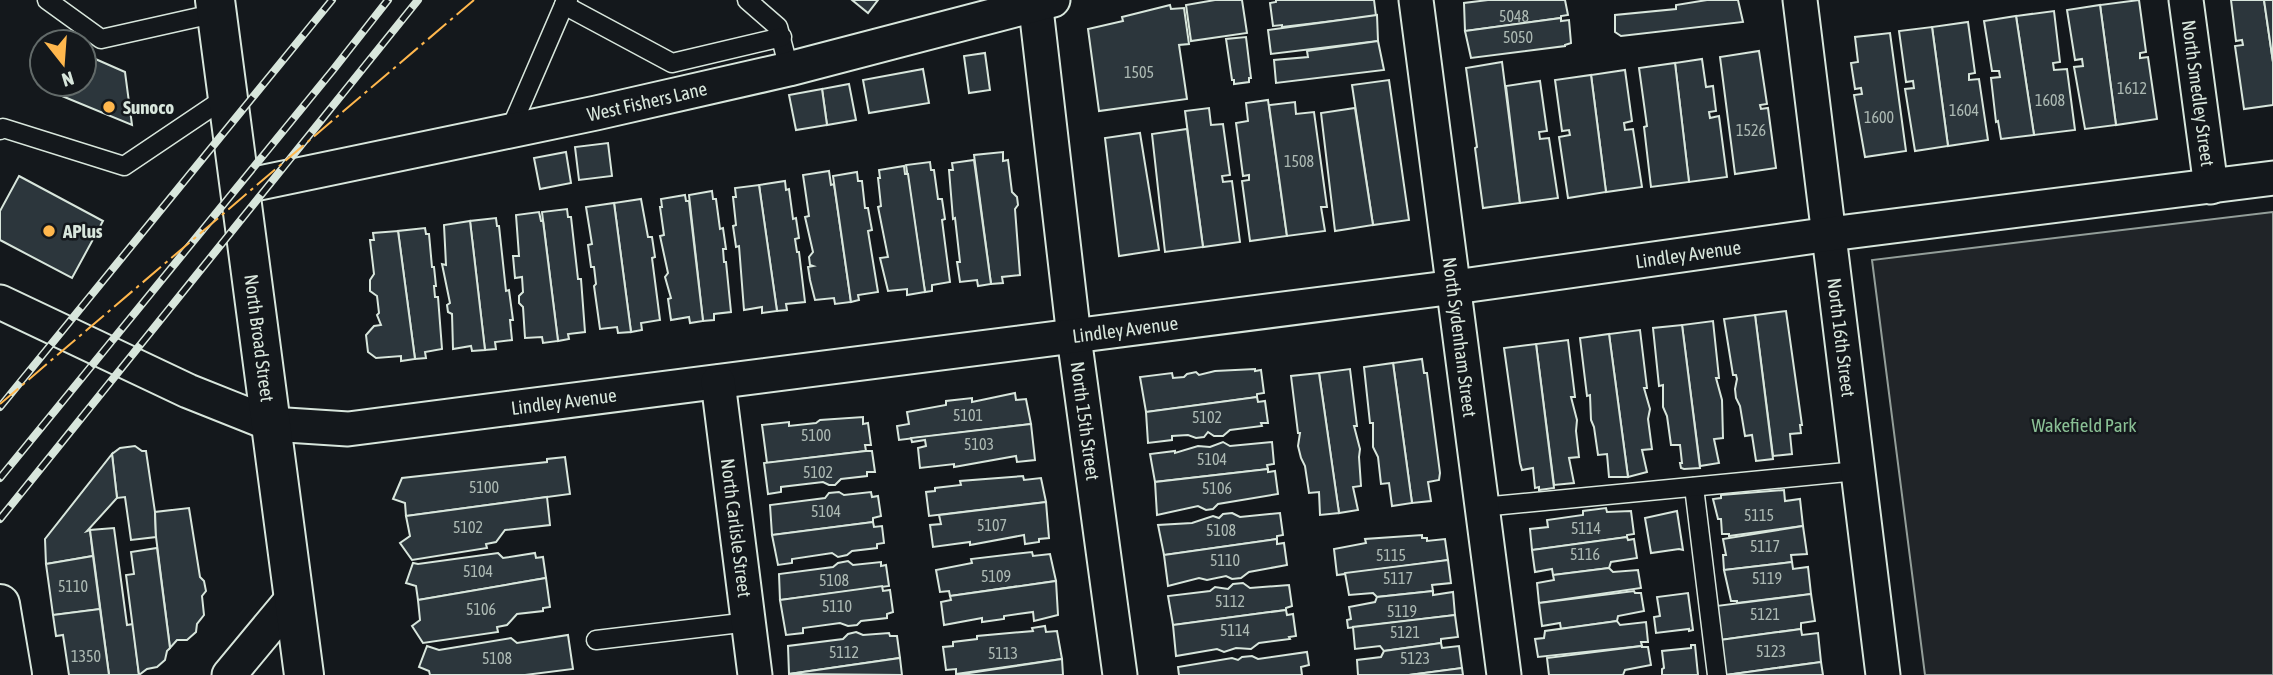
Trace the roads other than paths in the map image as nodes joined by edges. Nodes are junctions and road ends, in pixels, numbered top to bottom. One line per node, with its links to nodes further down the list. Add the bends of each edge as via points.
1 (47, 0): 8 (lane, via 101,38)
2 (747, 0): 9 (lane, via 778,27)
3 (1416, 0): 17 (street, North Sydenham Street)
4 (1800, 0): 16 (street, North 16th Street)
5 (2186, 0): 15 (street, North Smedley Street)
6 (1041, 2): 9 (street, West Fishers Lane); 19 (street, North 15th Street)
7 (566, 3): 9 (lane, via 672,64); 12 (lane)
8 (216, 7): 10 (main road, North Broad Street)
9 (785, 53): 12 (street, West Fishers Lane, via 596,113)
10 (228, 96): 11 (lane, via 124,166); 14 (main road, North Broad Street)
11 (0, 130)
12 (510, 130): 14 (street, West Fishers Lane)
13 (2273, 178): 15 (street, Lindley Avenue)
14 (240, 187): 21 (main road, North Broad Street)
15 (2211, 187): 16 (street, Lindley Avenue)
16 (1830, 234): 17 (street, Lindley Avenue); 22 (street, North 16th Street)
17 (1455, 287): 19 (street, Lindley Avenue); 24 (street, North Sydenham Street)
18 (0, 302): 21 (street, Lindley Avenue, via 188,391)
19 (1074, 337): 20 (street, Lindley Avenue); 33 (street, North 15th Street)
20 (718, 382): 21 (street, Lindley Avenue, via 348,429); 27 (street, North Carlisle Street)
21 (271, 424): 25 (main road, North Broad Street)
22 (1857, 471): 23 (lane); 36 (street, North 16th Street)
23 (1694, 487): 24 (lane); 35 (lane)
24 (1482, 507): 34 (street, North Sydenham Street)
25 (293, 598): 30 (street); 31 (main road, North Broad Street)
26 (0, 604): 29 (main road)
27 (749, 622): 28 (lane); 32 (street, North Carlisle Street)
28 (596, 640)
29 (12, 675)
30 (229, 675)
31 (304, 675)
32 (755, 675)
33 (1120, 675)
34 (1504, 675)
35 (1717, 675)
36 (1883, 675)

